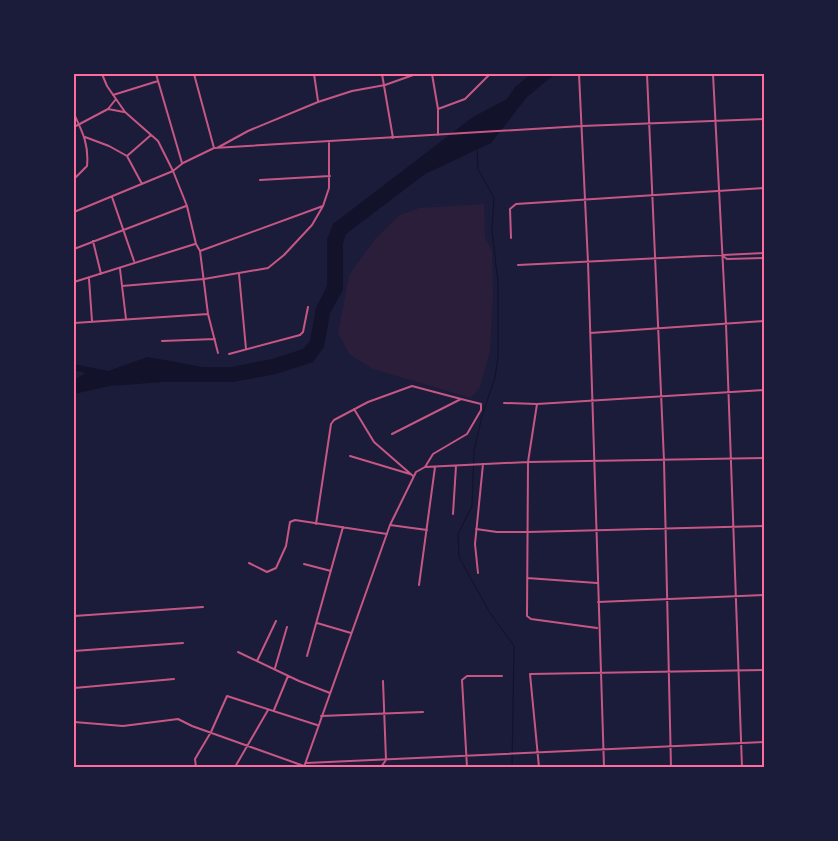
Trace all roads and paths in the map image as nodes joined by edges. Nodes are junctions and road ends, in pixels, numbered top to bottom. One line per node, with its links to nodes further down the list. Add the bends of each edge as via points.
1 (102, 74): 16 (street)
2 (109, 74): 3 (street)
3 (122, 74)
4 (156, 74): 14 (street)
5 (194, 74): 34 (street)
6 (314, 74): 18 (street)
7 (382, 74): 15 (street)
8 (416, 74): 15 (street)
9 (432, 74): 20 (street)
10 (490, 74): 20 (street, via 465,99)
11 (579, 74): 28 (street)
12 (647, 74): 25 (street)
13 (713, 74): 24 (street)
14 (158, 81): 16 (street); 36 (street)
15 (385, 85): 18 (street); 32 (street)
16 (114, 95): 17 (street)
17 (116, 99): 19 (street); 21 (street)
18 (318, 102): 34 (street)
19 (108, 109): 21 (street); 27 (street)
20 (438, 109): 30 (street)
21 (125, 112): 29 (street)
22 (74, 114): 27 (street)
23 (764, 119): 24 (street)
24 (716, 121): 25 (street); 43 (street)
25 (649, 124): 28 (street); 44 (street)
26 (74, 126): 27 (street)
27 (78, 126): 31 (street)
28 (582, 126): 30 (street); 46 (street)
29 (151, 135): 35 (street); 37 (street)
30 (439, 135): 32 (street)
31 (85, 137): 35 (street); 39 (street, via 87,166)
32 (393, 138): 33 (street)
33 (328, 142): 34 (street); 38 (street)
34 (215, 148): 36 (street)
35 (127, 156): 41 (street)
36 (183, 163): 37 (street)
37 (173, 171): 41 (street); 47 (street)
38 (330, 176): 40 (street); 48 (street)
39 (74, 179)
40 (260, 180)
41 (143, 184): 45 (street)
42 (764, 188): 43 (street)
43 (720, 190): 44 (street); 57 (street)
44 (654, 195): 46 (street); 59 (street)
45 (112, 197): 49 (street); 50 (street)
46 (586, 199): 51 (street, via 516,204 510,209); 61 (street)
47 (187, 206): 50 (street); 53 (street)
48 (323, 206): 55 (street); 65 (street, via 312,225 284,256 268,268)
49 (74, 212)
50 (125, 230): 52 (street); 60 (street)
51 (510, 238)
52 (93, 241): 54 (street); 64 (street)
53 (196, 244): 55 (street); 60 (street)
54 (74, 249)
55 (200, 251): 67 (street)
56 (764, 253): 57 (street)
57 (723, 256): 58 (street, via 727,259); 59 (street); 76 (street)
58 (764, 258)
59 (656, 259): 61 (street); 77 (street)
60 (134, 262): 63 (street)
61 (588, 262): 62 (street); 78 (street)
62 (518, 265)
63 (120, 269): 64 (street); 69 (street)
64 (101, 274): 66 (street)
65 (239, 274): 67 (street); 81 (street)
66 (89, 279): 68 (street); 73 (street)
67 (204, 279): 69 (street); 71 (street)
68 (74, 282)
69 (122, 286): 72 (street)
70 (308, 308): 81 (street, via 302,334)
71 (208, 314): 72 (street); 79 (street)
72 (126, 320): 73 (street)
73 (92, 321): 75 (street)
74 (764, 321): 76 (street)
75 (74, 323)
76 (726, 324): 77 (street); 85 (street)
77 (659, 328): 78 (street); 86 (street)
78 (590, 333): 88 (street)
79 (215, 339): 80 (street); 82 (street)
80 (162, 341)
81 (246, 350): 83 (street)
82 (218, 353)
83 (229, 354)
84 (764, 390): 85 (street)
85 (729, 393): 86 (street); 95 (street)
86 (662, 397): 88 (street); 96 (street)
87 (461, 399): 91 (street, via 412,386); 92 (street); 101 (street, via 481,404 474,424 467,434 433,454)
88 (592, 401): 90 (street); 98 (street)
89 (504, 403): 90 (street)
90 (538, 404): 97 (street)
91 (354, 410): 103 (street, via 374,442); 105 (street, via 331,424)
92 (392, 434)
93 (350, 456): 103 (street)
94 (764, 458): 95 (street)
95 (731, 459): 96 (street); 107 (street)
96 (664, 461): 98 (street); 111 (street)
97 (528, 462): 98 (street); 99 (street); 113 (street)
98 (595, 462): 114 (street)
99 (483, 464): 100 (street); 110 (street)
100 (456, 465): 102 (street); 104 (street)
101 (425, 467): 102 (street); 103 (street)
102 (435, 467): 112 (street)
103 (412, 475): 106 (street)
104 (454, 514)
105 (316, 524): 109 (street); 116 (street, via 290,522 286,546 271,572)
106 (390, 525): 112 (street); 115 (street)
107 (733, 526): 108 (street); 111 (street); 124 (street)
108 (764, 526)
109 (343, 527): 115 (street); 118 (street)
110 (476, 528): 113 (street); 119 (street)
111 (664, 528): 114 (street); 125 (street)
112 (427, 530): 122 (street)
113 (528, 532): 114 (street); 120 (street)
114 (596, 532): 121 (street)
115 (386, 534): 133 (street)
116 (249, 563)
117 (304, 564): 118 (street)
118 (331, 571): 130 (street)
119 (478, 573)
120 (527, 578): 121 (street); 132 (street, via 528,618)
121 (597, 583): 126 (street)
122 (419, 586)
123 (764, 595): 124 (street)
124 (735, 596): 125 (street); 142 (street)
125 (666, 599): 126 (street); 140 (street)
126 (598, 602): 132 (street)
127 (203, 607): 128 (street)
128 (74, 616)
129 (276, 621): 138 (street)
130 (317, 623): 133 (street); 137 (street)
131 (287, 627): 139 (street)
132 (598, 628): 143 (street)
133 (351, 634): 149 (street)
134 (183, 643): 135 (street)
135 (74, 651)
136 (238, 652): 138 (street)
137 (307, 656)
138 (258, 661): 139 (street)
139 (275, 668): 144 (street)
140 (668, 670): 142 (street); 143 (street); 161 (street)
141 (764, 670): 142 (street)
142 (737, 671): 159 (street)
143 (599, 673): 162 (street); 163 (street, via 530,674)
144 (288, 676): 149 (street); 151 (street)
145 (502, 676): 164 (street, via 467,676 462,680)
146 (174, 678): 148 (street)
147 (383, 681): 153 (street)
148 (74, 688)
149 (330, 692): 154 (street)
150 (268, 710): 151 (street); 157 (street, via 227,696); 160 (street)
151 (274, 710): 156 (street)
152 (424, 712): 153 (street)
153 (384, 713): 154 (street); 165 (street)
154 (321, 716): 156 (street)
155 (74, 722): 157 (street, via 123,726 178,720)
156 (317, 725): 166 (street)
157 (211, 732): 160 (street); 167 (street, via 195,759)
158 (764, 742): 159 (street)
159 (741, 743): 161 (street); 175 (street)
160 (248, 744): 168 (street); 169 (street)
161 (670, 745): 162 (street); 174 (street)
162 (603, 750): 163 (street); 173 (street)
163 (537, 753): 164 (street); 172 (street)
164 (466, 755): 165 (street); 171 (street)
165 (386, 760): 166 (street); 170 (street)
166 (306, 762): 169 (street)
167 (196, 767)
168 (235, 767)
169 (304, 767)
170 (381, 767)
171 (467, 767)
172 (538, 767)
173 (604, 767)
174 (671, 767)
175 (742, 767)

